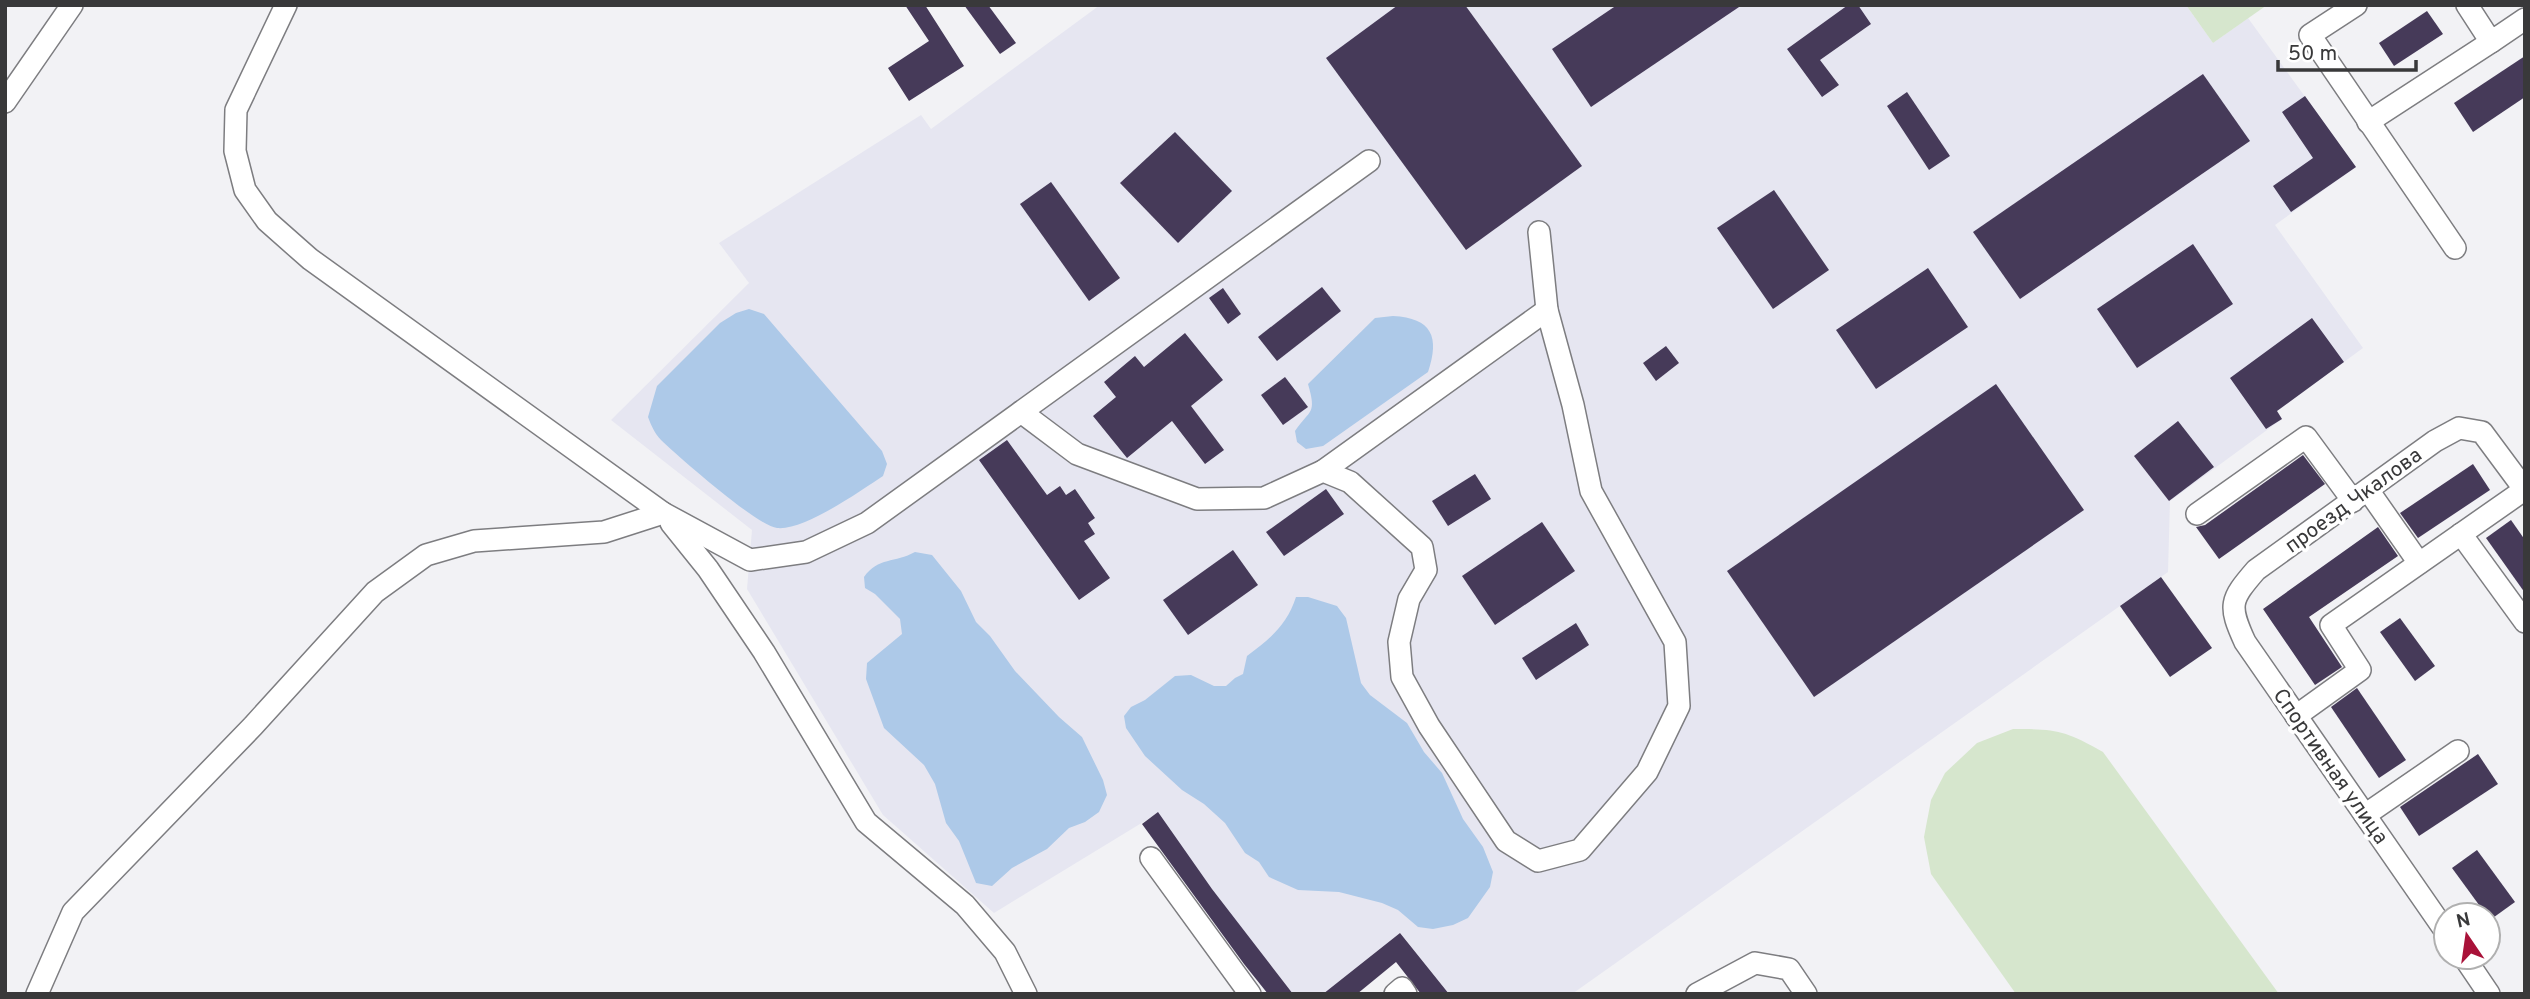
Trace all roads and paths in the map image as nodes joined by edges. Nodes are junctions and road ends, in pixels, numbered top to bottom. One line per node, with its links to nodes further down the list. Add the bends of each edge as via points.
1 (72, 5): 7 (street)
2 (286, 5): 17 (street, via 236,110 235,152 245,190 267,221 310,259)
3 (2356, 5): 8 (street, via 2310,34)
4 (2467, 5): 6 (street)
5 (2525, 19): 6 (street)
6 (2491, 42): 8 (street)
7 (5, 102)
8 (2368, 122): 11 (street)
9 (1369, 161): 13 (street)
10 (1539, 232): 12 (street)
11 (2455, 248)
12 (1546, 310): 14 (street); 14 (street, via 1591,491 1675,642 1679,706 1647,772 1580,850 1538,861 1506,841 1490,818 1402,677 1399,642 1409,598 1426,570 1422,547 1350,482)
13 (1021, 412): 14 (street, via 1077,454 1197,499 1264,498); 17 (street, via 867,523 806,552 750,560)
14 (1323, 471)
15 (2525, 490): 16 (street, проезд Чкалова, via 2483,432 2459,428); 19 (street)
16 (2360, 495): 18 (street, via 2306,437); 20 (street); 21 (street, проезд Чкалова, via 2256,570)
17 (663, 513): 29 (street, via 604,532 474,541 426,555 375,592 73,912); 30 (street, via 709,569 764,652 866,822 965,905 1005,951)
18 (2197, 514)
19 (2461, 534): 20 (street); 22 (street)
20 (2419, 563): 23 (street, via 2331,625 2360,670)
21 (2235, 594): 23 (street, Спортивная улица, via 2234,618 2245,642)
22 (2525, 622)
23 (2296, 716): 25 (street, Спортивная улица)
24 (2458, 751): 25 (street)
25 (2365, 815): 27 (street, Спортивная улица)
26 (1151, 858): 31 (street)
27 (2432, 912)
28 (2473, 971): 36 (street)
29 (37, 994)
30 (1026, 994)
31 (1250, 994)
32 (1395, 994): 33 (street, via 1402,988)
33 (1406, 994)
34 (1697, 994): 35 (street, via 1755,963 1789,969)
35 (1807, 994)
36 (2489, 994)

